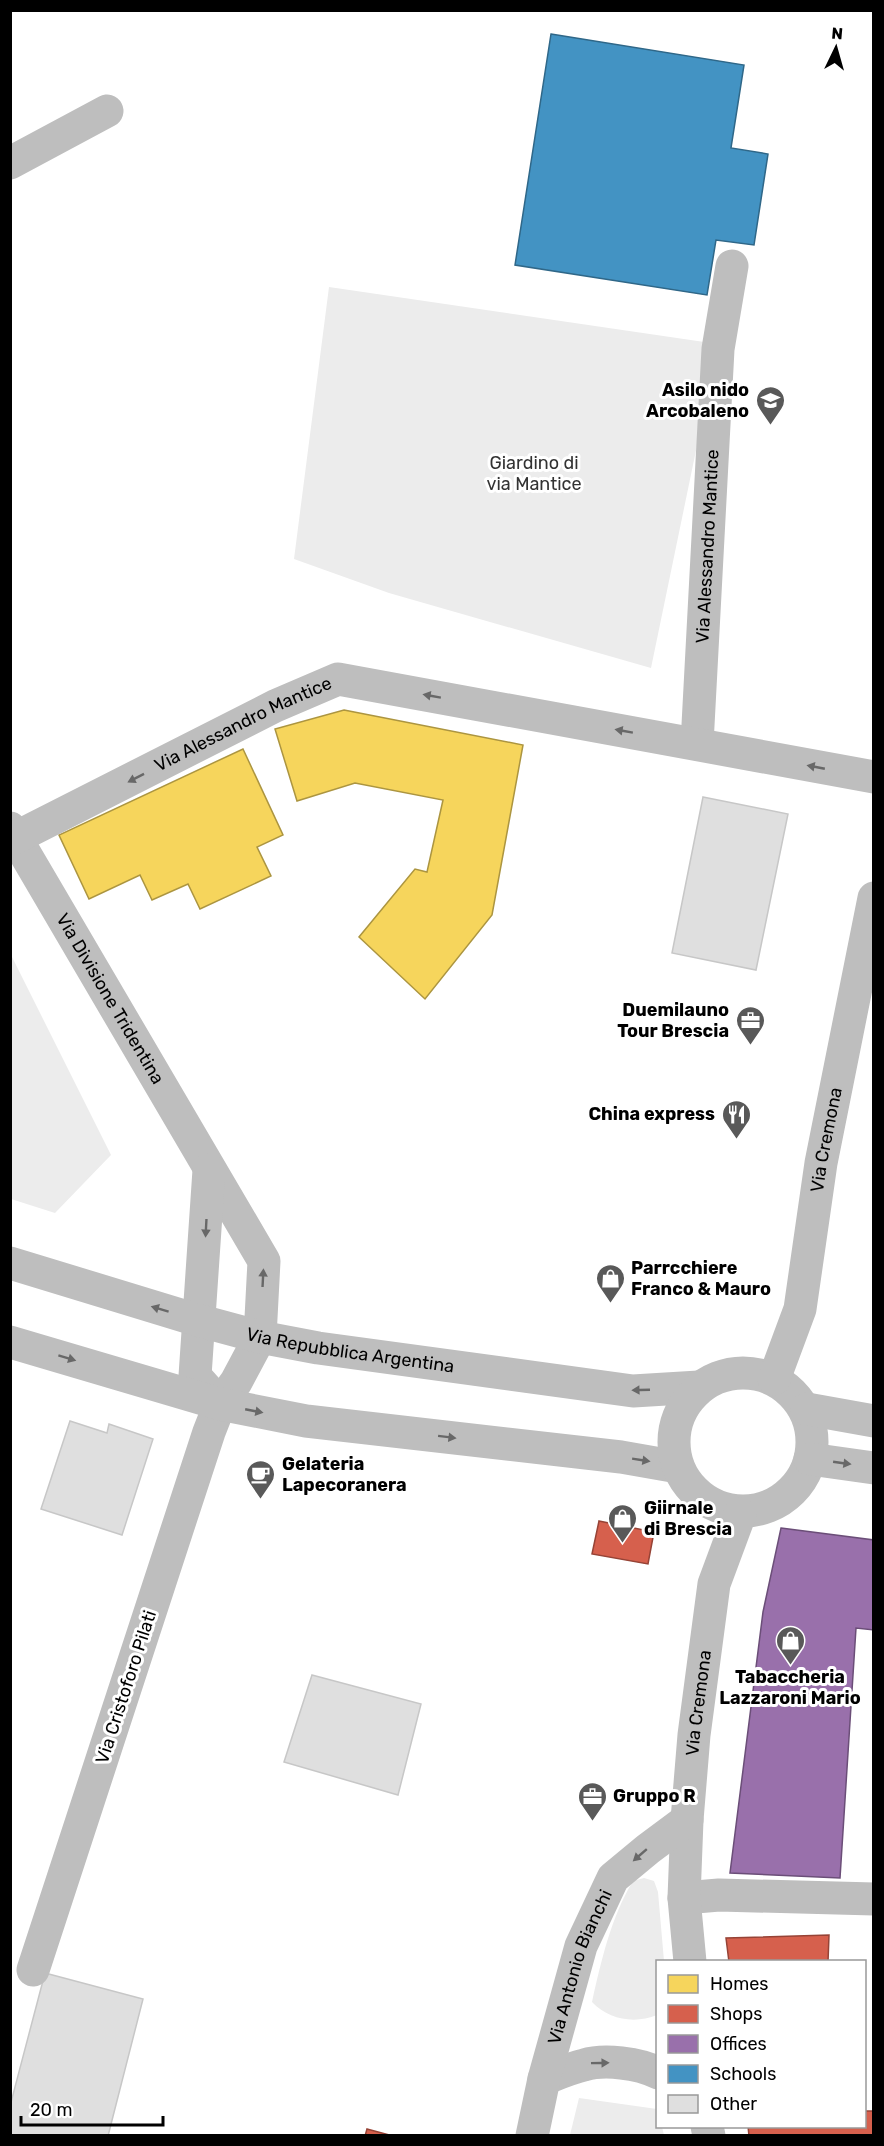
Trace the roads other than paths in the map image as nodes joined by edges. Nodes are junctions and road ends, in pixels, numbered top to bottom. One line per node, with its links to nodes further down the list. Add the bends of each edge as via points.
1 (107, 111): 2 (street)
2 (10, 164)
3 (732, 266): 4 (street, Via Alessandro Mantice, via 718,349)
4 (697, 744): 5 (street, Via Alessandro Mantice, one-way to 4); 6 (street, Via Alessandro Mantice, one-way to 6, via 338,679)
5 (873, 777)
6 (13, 833): 8 (street, Via Divisione Tridentina)
7 (873, 898): 13 (street, Via Cremona, via 821,1162 800,1309)
8 (209, 1170): 10 (street, one-way to 10); 11 (street, Via Divisione Tridentina, one-way to 8, via 264,1261)
9 (10, 1263): 10 (street, Via Repubblica Argentina, one-way to 9)
10 (197, 1320): 11 (street, Via Repubblica Argentina); 15 (street, via 195,1376)
11 (260, 1337): 14 (street, Via Repubblica Argentina, one-way to 11, via 633,1391); 15 (street, Via Divisione Tridentina)
12 (10, 1342): 15 (street, one-way to 15)
13 (774, 1380): 14 (street, Via Repubblica Argentina, via 753,1372 724,1374); 16 (street, Via Repubblica Argentina, via 791,1390)
14 (699, 1387): 19 (street, Via Repubblica Argentina, via 681,1409 673,1438)
15 (220, 1404): 19 (street, one-way to 19, via 306,1421); 26 (street, Via Cristoforo Pilati)
16 (807, 1408): 17 (street); 18 (street, via 812,1424)
17 (873, 1421)
18 (810, 1459): 20 (street, one-way to 20); 21 (street, via 791,1492 777,1503)
19 (678, 1467): 21 (street, Via Repubblica Argentina, via 693,1491)
20 (873, 1468)
21 (740, 1514): 22 (street, Via Cremona, via 714,1584)
22 (687, 1820): 23 (street, Via Cremona); 28 (street, Via Antonio Bianchi, one-way to 28, via 614,1878 581,1946)
23 (684, 1898): 24 (street, via 720,1895); 25 (street, Via Cremona)
24 (873, 1899)
25 (690, 1960)
26 (33, 1970)
27 (656, 2072): 28 (street, Via Antonio Bianchi, one-way to 27, via 587,2064 625,2063)
28 (544, 2079): 29 (street, Via Antonio Bianchi)
29 (532, 2136)

